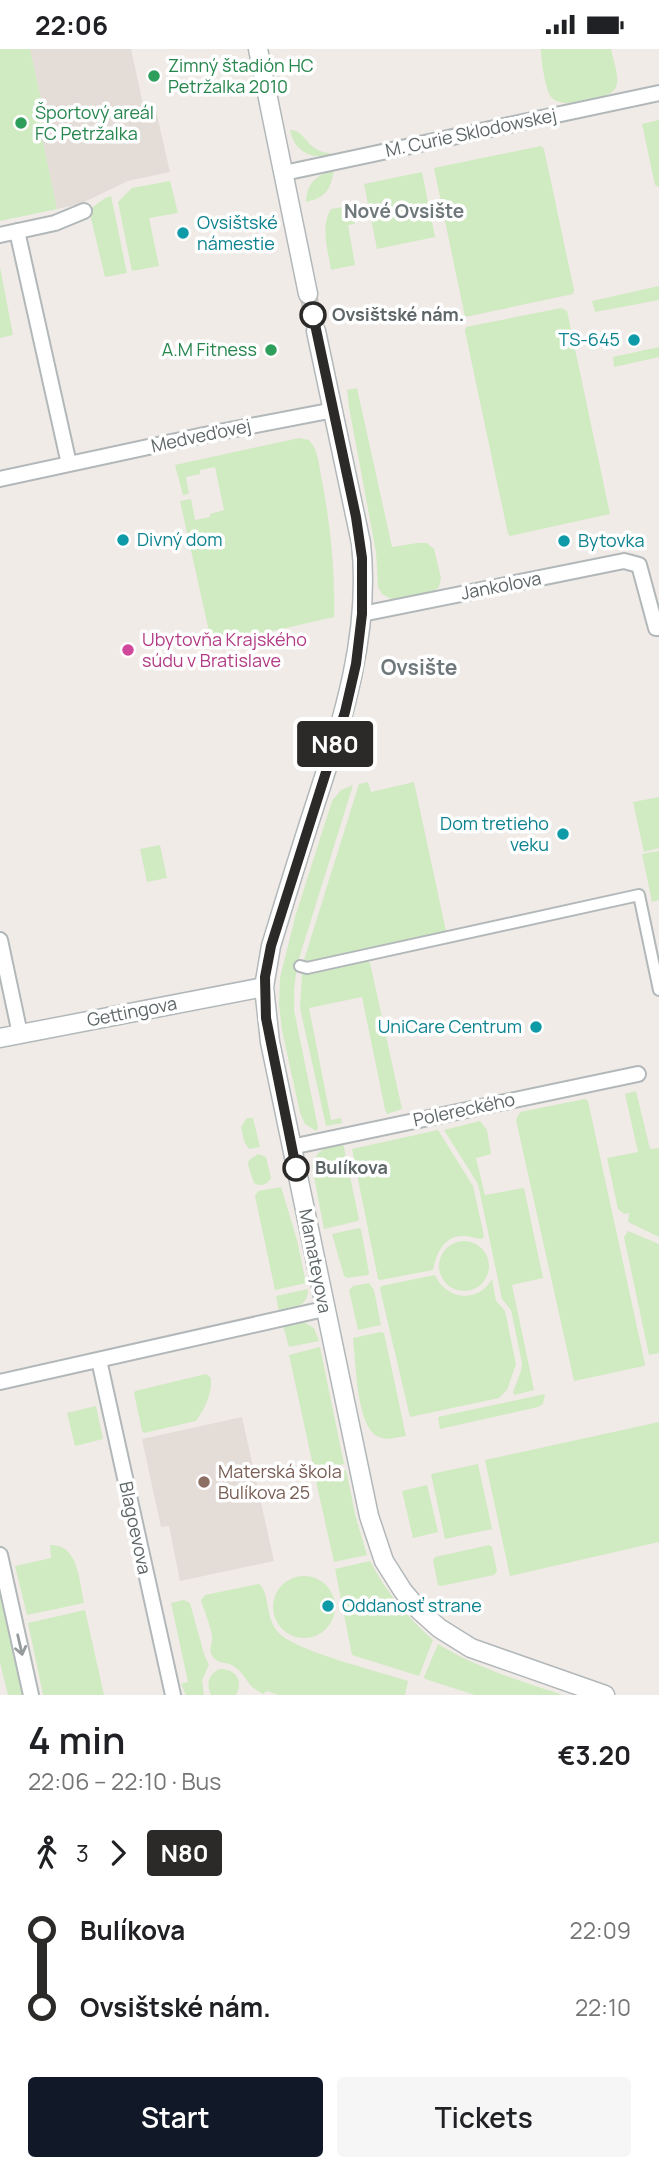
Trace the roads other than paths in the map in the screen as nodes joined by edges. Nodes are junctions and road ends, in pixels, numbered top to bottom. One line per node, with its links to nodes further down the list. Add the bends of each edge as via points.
1 (258, 49): 3 (street)
2 (659, 93): 3 (street, M. Curie Sklodowskej)
3 (284, 173): 7 (street)
4 (84, 211): 5 (street)
5 (16, 231): 6 (street); 10 (street)
6 (0, 235)
7 (308, 294)
8 (316, 331): 9 (street, Mamateyova)
9 (334, 410): 10 (street, Medveďovej); 12 (street, Mamateyova, via 360,543)
10 (69, 464): 11 (street, Medveďovej)
11 (0, 479)
12 (362, 614): 13 (street, Jankolova, via 624,561 639,565); 16 (street, Mamateyova, via 351,687 271,946)
13 (658, 628)
14 (0, 940): 18 (street)
15 (300, 966): 17 (street, via 639,895)
16 (264, 987): 18 (street, Gettingova); 21 (street, Mamateyova, via 268,1035)
17 (659, 991)
18 (20, 1034): 19 (street, Gettingova)
19 (0, 1038)
20 (638, 1074): 21 (street, Polereckého)
21 (291, 1147): 22 (street, Mamateyova)
22 (324, 1309): 23 (street); 28 (street, Mamateyova, via 369,1516 384,1561 398,1584 413,1604 454,1639)
23 (99, 1360): 24 (street); 27 (street, Blagoevova)
24 (0, 1382)
25 (0, 1555): 26 (street, one-way to 26)
26 (31, 1695)
27 (173, 1695)
28 (605, 1695)

